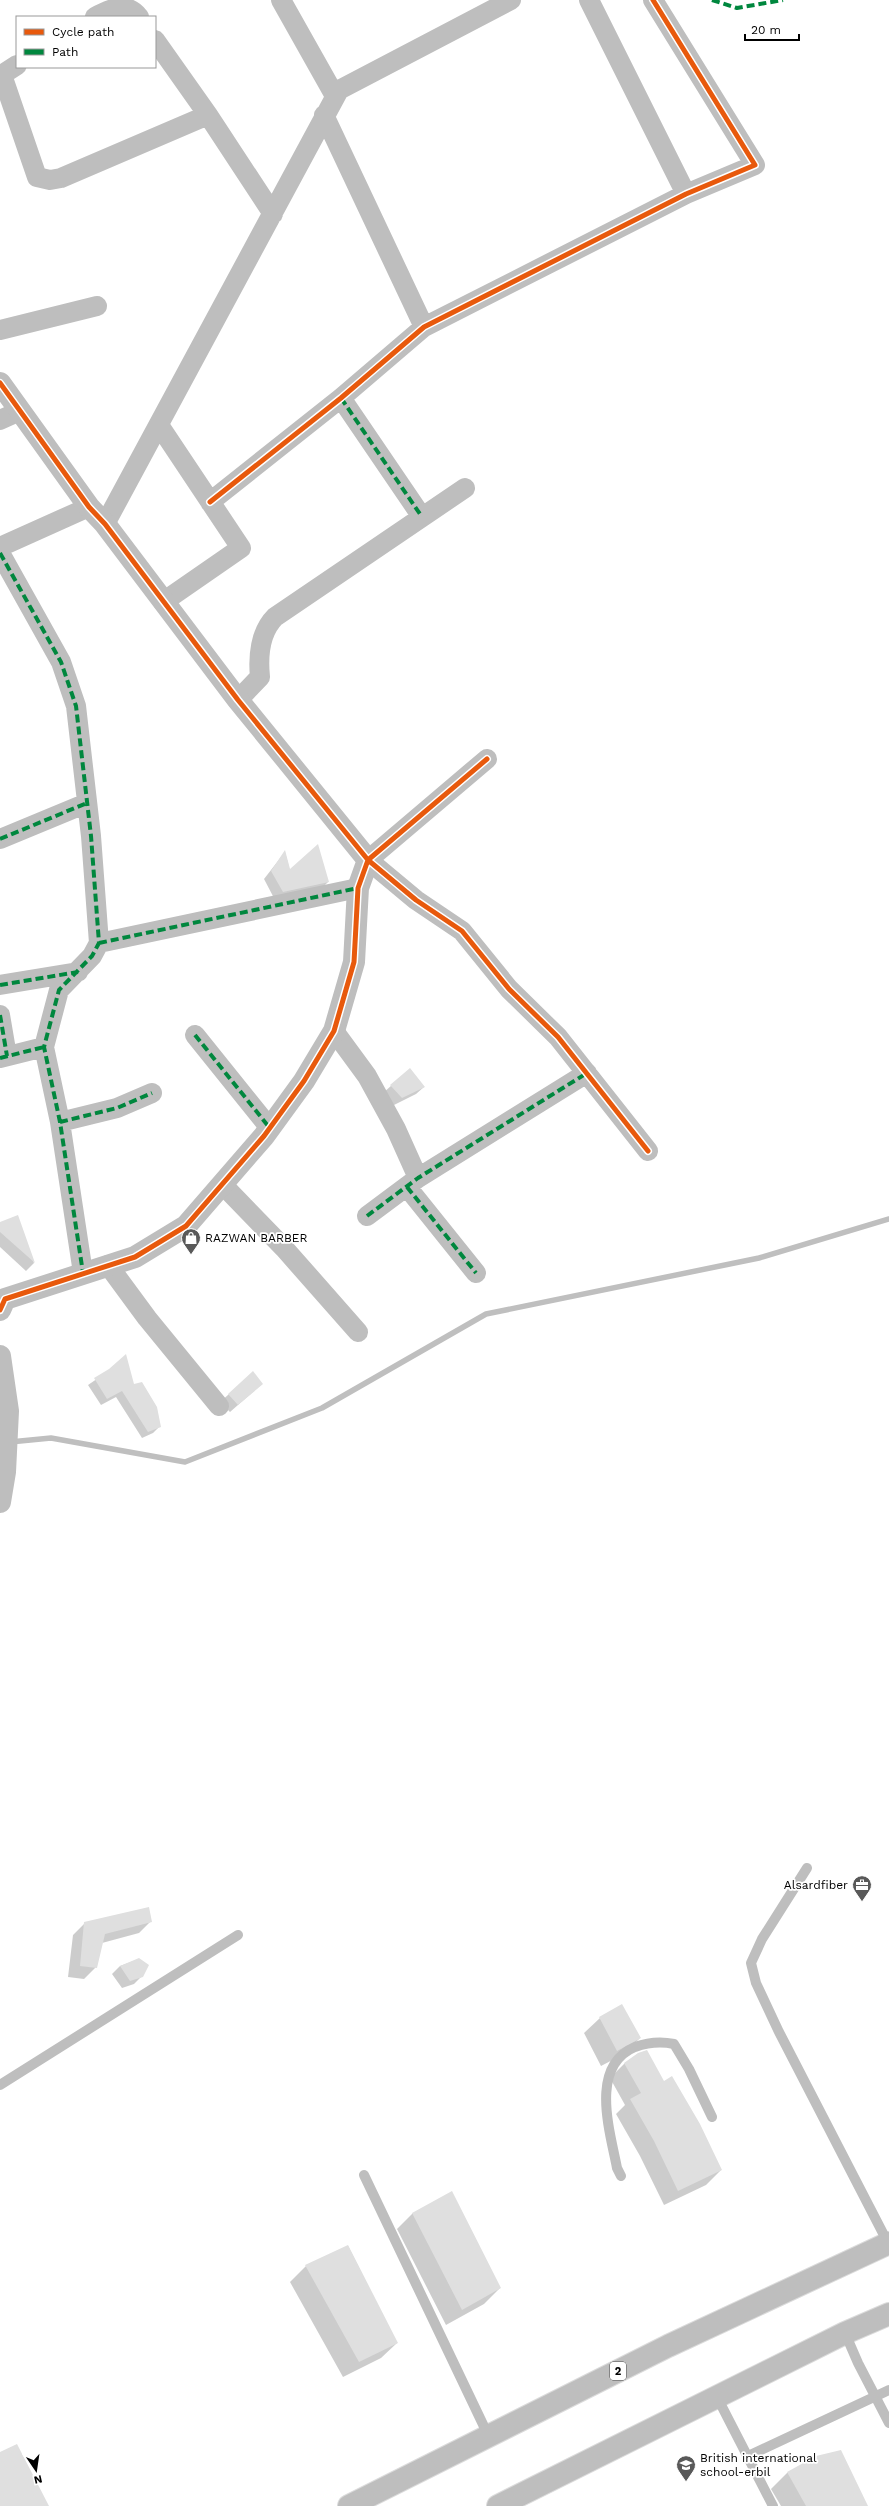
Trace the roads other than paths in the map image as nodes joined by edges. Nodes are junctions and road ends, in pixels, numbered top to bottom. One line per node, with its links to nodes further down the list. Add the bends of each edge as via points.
1 (281, 0): 10 (street)
2 (511, 0): 5 (street)
3 (589, 0): 13 (street)
4 (653, 0): 13 (street, via 754,165)
5 (486, 6): 10 (street, via 339,90)
6 (97, 16): 7 (street, via 108,10 123,7)
7 (137, 16)
8 (156, 41): 11 (street)
9 (6, 72): 11 (street, via 37,177 50,180 61,178)
10 (335, 96): 12 (street)
11 (208, 115): 14 (street)
12 (324, 115): 14 (street); 16 (street)
13 (686, 194): 16 (street)
14 (273, 214): 22 (street)
15 (97, 306): 17 (street)
16 (424, 327): 19 (street)
17 (0, 330)
18 (0, 383): 20 (main road)
19 (341, 398): 24 (street); 26 (street)
20 (20, 411): 21 (street); 25 (main road)
21 (0, 420)
22 (158, 425): 24 (street); 27 (street)
23 (465, 488): 26 (street)
24 (210, 502): 30 (street, via 241,548)
25 (89, 507): 27 (main road); 28 (street)
26 (422, 518): 31 (street, via 272,620 264,631 259,664 260,678)
27 (105, 524): 30 (main road)
28 (0, 547)
29 (0, 553): 33 (street, via 61,662 76,706)
30 (163, 602): 31 (main road)
31 (238, 700): 35 (main road)
32 (487, 759): 35 (street)
33 (87, 803): 34 (street); 37 (street)
34 (0, 839)
35 (368, 860): 36 (main road); 45 (street, via 416,900 462,930 509,989 558,1037)
36 (358, 888): 37 (street); 41 (main road, via 354,962)
37 (98, 943): 38 (street, via 92,956)
38 (78, 972): 39 (street); 43 (street, via 59,990)
39 (0, 985)
40 (0, 1015): 44 (street)
41 (334, 1030): 48 (main road, via 304,1081); 50 (street, via 367,1076 396,1129)
42 (195, 1035): 48 (street)
43 (44, 1047): 44 (street); 47 (street)
44 (3, 1057)
45 (587, 1073): 49 (street); 50 (street)
46 (152, 1093): 47 (street, via 117,1108)
47 (60, 1122): 54 (street)
48 (269, 1127): 51 (main road)
49 (648, 1151)
50 (412, 1182): 52 (street); 55 (street)
51 (222, 1184): 53 (main road, via 186,1226 135,1257); 57 (street, via 284,1248)
52 (367, 1216)
53 (108, 1265): 54 (main road); 59 (street, via 147,1318)
54 (83, 1273): 56 (main road)
55 (476, 1273)
56 (2, 1300)
57 (358, 1332)
58 (0, 1356): 60 (main road, via 8,1411 5,1472)
59 (220, 1406)
60 (0, 1502)
61 (807, 1868): 67 (lane, via 762,1939 751,1963 754,1976 779,2032)
62 (238, 1935): 63 (lane)
63 (0, 2085)
64 (712, 2116): 66 (lane, via 690,2069 674,2044 647,2042 627,2051 609,2073 606,2106 617,2168)
65 (364, 2175): 74 (lane)
66 (621, 2176)
67 (889, 2243): 74 (main road, 2, via 668,2346)
68 (889, 2314): 69 (main road)
69 (845, 2333): 71 (lane); 72 (main road)
70 (889, 2390): 71 (lane)
71 (875, 2395): 73 (lane); 75 (lane)
72 (718, 2397): 75 (lane); 76 (main road)
73 (889, 2423)
74 (489, 2437): 77 (main road, 2)
75 (748, 2456): 79 (lane)
76 (521, 2501): 78 (main road)
77 (349, 2506)
78 (498, 2506)
79 (773, 2506)

